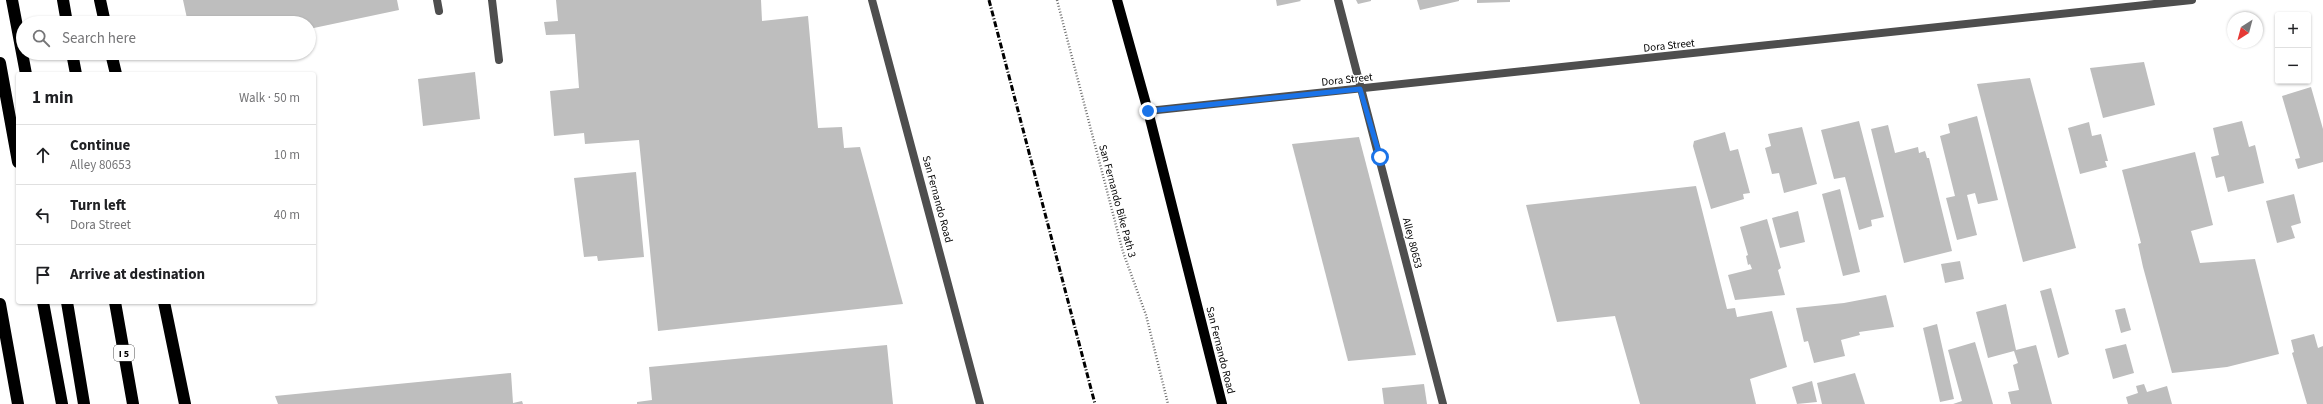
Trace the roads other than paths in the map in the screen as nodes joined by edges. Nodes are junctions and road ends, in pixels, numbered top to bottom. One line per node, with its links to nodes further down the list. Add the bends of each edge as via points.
1 (12, 0): 13 (highway)
2 (63, 0): 11 (highway)
3 (100, 0): 12 (highway)
4 (437, 0): 10 (street)
5 (492, 0): 17 (street)
6 (872, 0): 35 (street, San Fernando Road)
7 (1117, 0): 23 (main road, San Fernando Road)
8 (1338, 0): 22 (street, Alley 80653)
9 (2192, 0): 22 (street, Dora Street)
10 (438, 11)
11 (66, 16)
12 (103, 16)
13 (16, 21)
14 (23, 60): 19 (highway)
15 (73, 60): 20 (highway)
16 (113, 60): 21 (highway)
17 (499, 60)
18 (0, 63): 24 (highway)
19 (26, 72)
20 (76, 72)
21 (116, 72)
22 (1360, 89): 23 (street, Dora Street); 37 (street, Alley 80653, via 1380,157)
23 (1148, 111): 36 (main road, San Fernando Road)
24 (16, 151)
25 (0, 304): 30 (highway)
26 (43, 304): 31 (highway)
27 (67, 304): 32 (highway)
28 (115, 304): 33 (highway, I 5)
29 (164, 304): 34 (highway)
30 (18, 404)
31 (62, 404)
32 (84, 404)
33 (133, 404)
34 (185, 404)
35 (980, 404)
36 (1222, 404)
37 (1443, 404)

